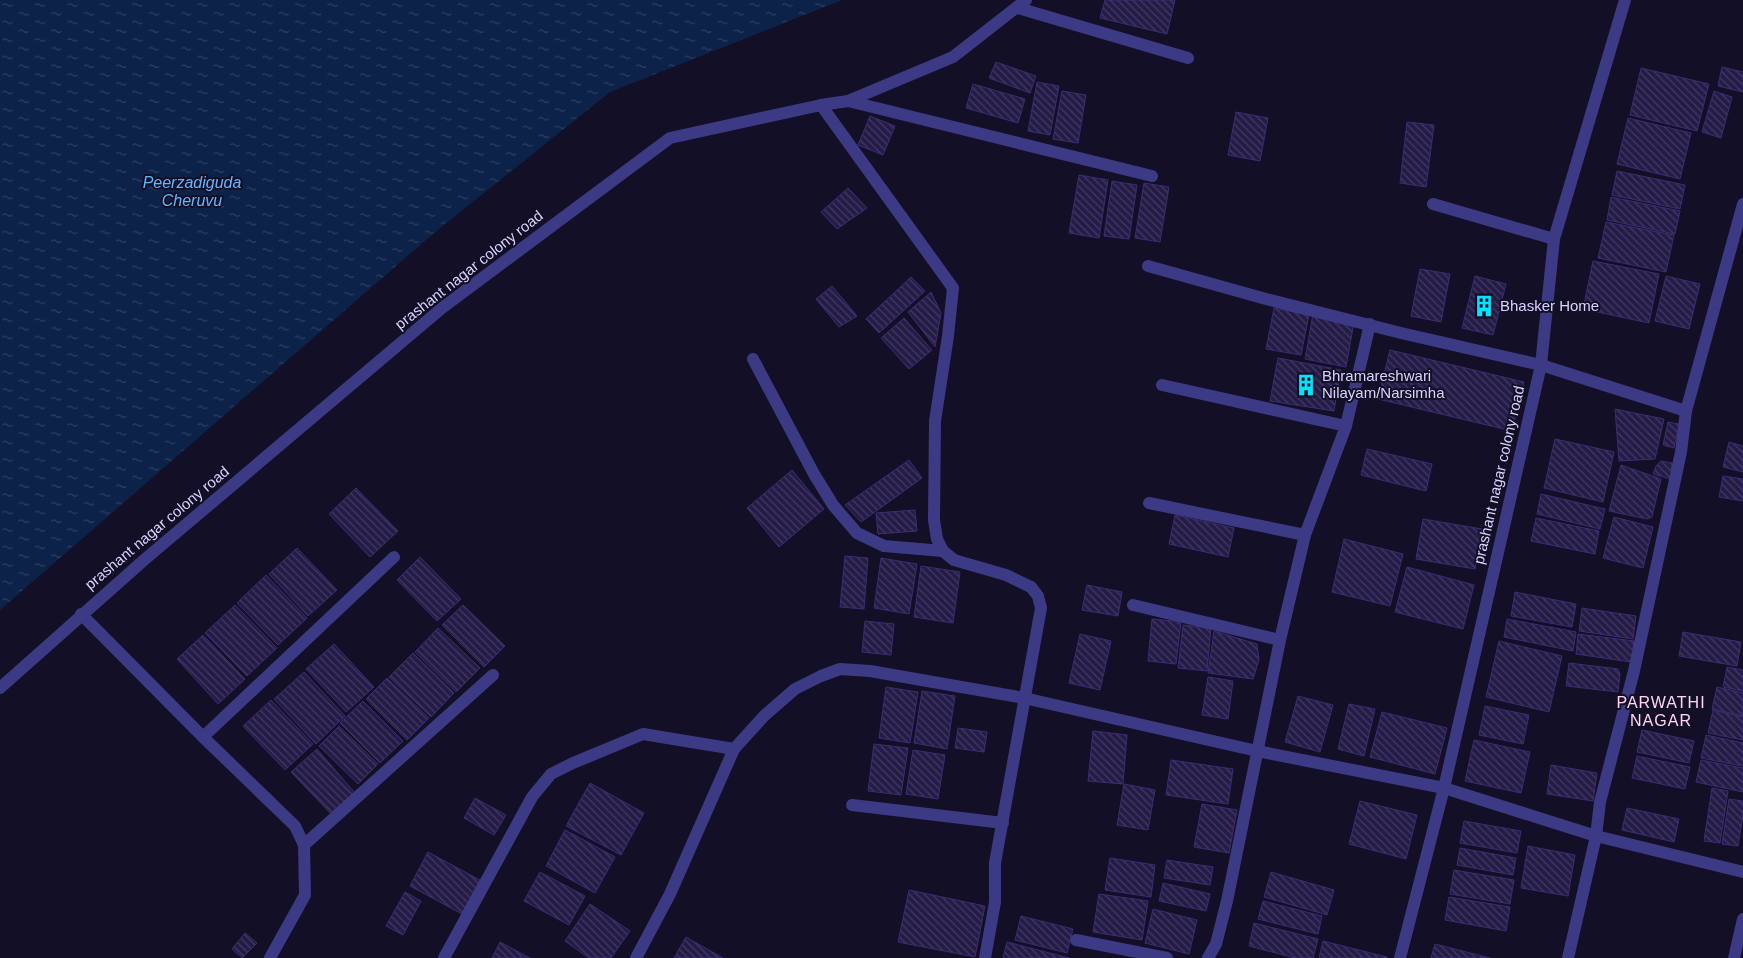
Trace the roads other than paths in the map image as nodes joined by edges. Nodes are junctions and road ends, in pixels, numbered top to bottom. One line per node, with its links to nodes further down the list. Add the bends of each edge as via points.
1 (1625, 0): 9 (street, prashant nagar colony road)
2 (1022, 4): 3 (street); 4 (street, prashant nagar colony road, via 953,57)
3 (1188, 58)
4 (848, 102): 5 (street, prashant nagar colony road); 6 (street)
5 (821, 105): 19 (street, via 953,288 935,421 934,520); 22 (street, prashant nagar colony road, via 670,138 442,308)
6 (1152, 176)
7 (1433, 204): 9 (street)
8 (1743, 204): 15 (street)
9 (1554, 238): 13 (street, prashant nagar colony road)
10 (1148, 266): 11 (street)
11 (1370, 324): 13 (street); 16 (street)
12 (753, 359): 19 (street, via 832,505 857,533 884,546)
13 (1541, 365): 15 (street); 30 (street, prashant nagar colony road)
14 (1162, 385): 16 (street)
15 (1686, 411): 33 (street, via 1681,452 1634,671 1600,802)
16 (1346, 426): 18 (street)
17 (1149, 503): 18 (street)
18 (1305, 535): 23 (street)
19 (943, 551): 26 (street, via 954,560 1006,575 1030,586 1038,596 1041,608)
20 (394, 557): 27 (street)
21 (1134, 605): 23 (street)
22 (81, 614): 25 (street, prashant nagar colony road); 27 (street)
23 (1280, 640): 29 (street)
24 (492, 675): 34 (street)
25 (0, 688)
26 (1024, 698): 28 (street, via 870,671 840,669 795,689); 29 (street); 32 (street)
27 (203, 737): 34 (street, via 295,826)
28 (734, 749): 39 (street, via 643,734 551,774 532,797); 40 (street, via 670,894)
29 (1257, 751): 30 (street); 43 (street, via 1216,944)
30 (1444, 788): 33 (street); 44 (street, prashant nagar colony road)
31 (852, 805): 32 (street)
32 (1003, 823): 41 (street, via 995,863 995,902)
33 (1596, 836): 35 (street); 45 (street)
34 (304, 844): 38 (street, via 305,895)
35 (1743, 872)
36 (1743, 918): 46 (street)
37 (1076, 940): 42 (street)
38 (270, 958)
39 (444, 958)
40 (636, 958)
41 (985, 958)
42 (1167, 958)
43 (1208, 958)
44 (1400, 958)
45 (1568, 958)
46 (1734, 958)

